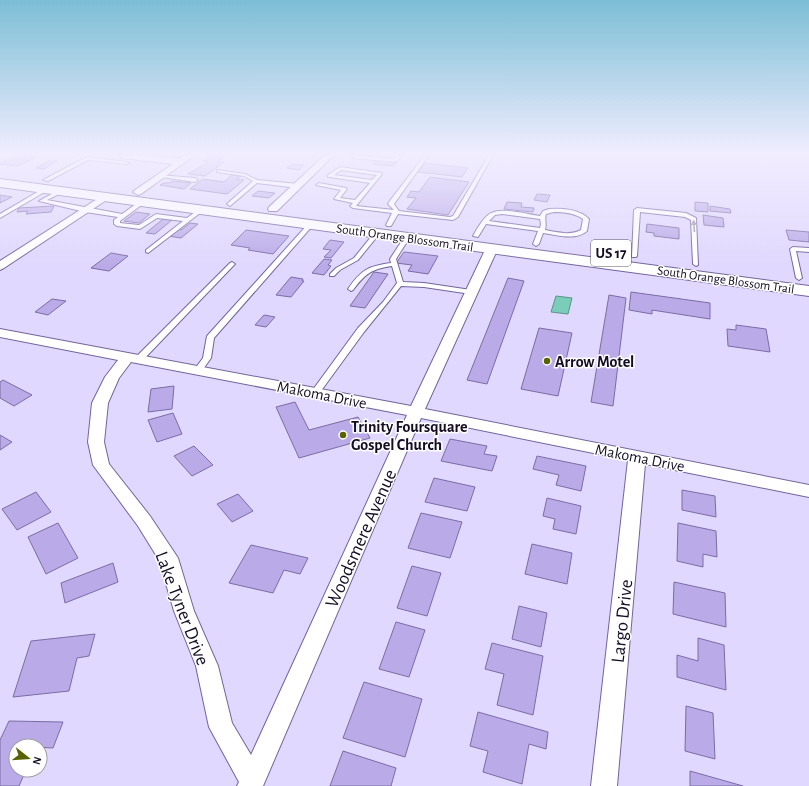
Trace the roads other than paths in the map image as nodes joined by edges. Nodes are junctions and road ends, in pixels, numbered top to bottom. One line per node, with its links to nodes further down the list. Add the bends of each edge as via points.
1 (36, 192): 19 (lane)
2 (60, 192): 16 (lane, via 42,201)
3 (66, 192): 12 (main road, South Orange Blossom Trail / US 17)
4 (98, 192): 13 (main road, South Orange Blossom Trail / US 17)
5 (145, 192): 13 (street)
6 (247, 192): 15 (lane)
7 (294, 192): 18 (street)
8 (342, 192): 14 (lane, via 337,199)
9 (365, 192): 14 (lane)
10 (400, 192): 25 (lane, via 391,204 396,208)
11 (470, 192): 25 (lane, via 455,218)
12 (105, 197): 13 (main road, South Orange Blossom Trail / US 17); 16 (street)
13 (140, 197): 15 (main road, South Orange Blossom Trail / US 17); 17 (main road, South Orange Blossom Trail / US 17); 20 (lane)
14 (356, 202): 25 (lane, via 353,206)
15 (232, 209): 17 (main road, South Orange Blossom Trail / US 17); 18 (main road, South Orange Blossom Trail / US 17)
16 (85, 210): 20 (lane); 36 (street)
17 (201, 210): 22 (lane)
18 (278, 215): 23 (main road, South Orange Blossom Trail / US 17)
19 (0, 216)
20 (123, 216): 22 (lane, via 116,220 117,224 140,227 156,216)
21 (542, 218): 24 (lane, via 496,212); 26 (lane, via 544,224); 26 (lane, via 544,213 556,210 578,213 586,219 581,234)
22 (187, 220): 31 (lane)
23 (315, 220): 25 (main road, South Orange Blossom Trail / US 17); 44 (lane, via 210,338 207,358)
24 (485, 222): 26 (lane); 27 (lane)
25 (388, 223): 27 (main road, South Orange Blossom Trail / US 17); 28 (main road, South Orange Blossom Trail / US 17); 37 (lane, via 356,259)
26 (540, 235): 27 (main road, South Orange Blossom Trail / US 17); 32 (main road, South Orange Blossom Trail / US 17)
27 (476, 236)
28 (407, 237): 29 (main road, South Orange Blossom Trail / US 17); 34 (lane, via 393,259)
29 (492, 248): 38 (main road, South Orange Blossom Trail / US 17); 41 (street, Woodsmere Avenue)
30 (809, 250): 38 (lane, via 793,249)
31 (148, 251)
32 (634, 256): 35 (main road, South Orange Blossom Trail / US 17); 35 (lane, one-way to 32, via 694,219 686,215 637,210)
33 (232, 264): 43 (lane, via 162,338)
34 (394, 264): 39 (lane); 40 (lane, via 375,267 363,273)
35 (696, 264): 38 (main road, South Orange Blossom Trail / US 17)
36 (0, 266)
37 (332, 275)
38 (806, 282)
39 (400, 284): 41 (lane, via 424,284); 45 (lane, via 361,330)
40 (351, 290)
41 (471, 292): 46 (street, Woodsmere Avenue)
42 (0, 333): 43 (street, Makoma Drive)
43 (134, 358): 44 (street, Makoma Drive); 49 (street, Lake Tyner Drive, via 112,377 100,403 96,442 101,465 144,521 168,558 184,611 207,666 221,728)
44 (198, 370): 45 (street, Makoma Drive)
45 (315, 393): 46 (street, Makoma Drive)
46 (416, 412): 47 (street, Makoma Drive); 49 (street, Woodsmere Avenue)
47 (637, 456): 48 (street, Makoma Drive); 50 (street, Largo Drive)
48 (809, 491)
49 (251, 784)
50 (604, 786)

